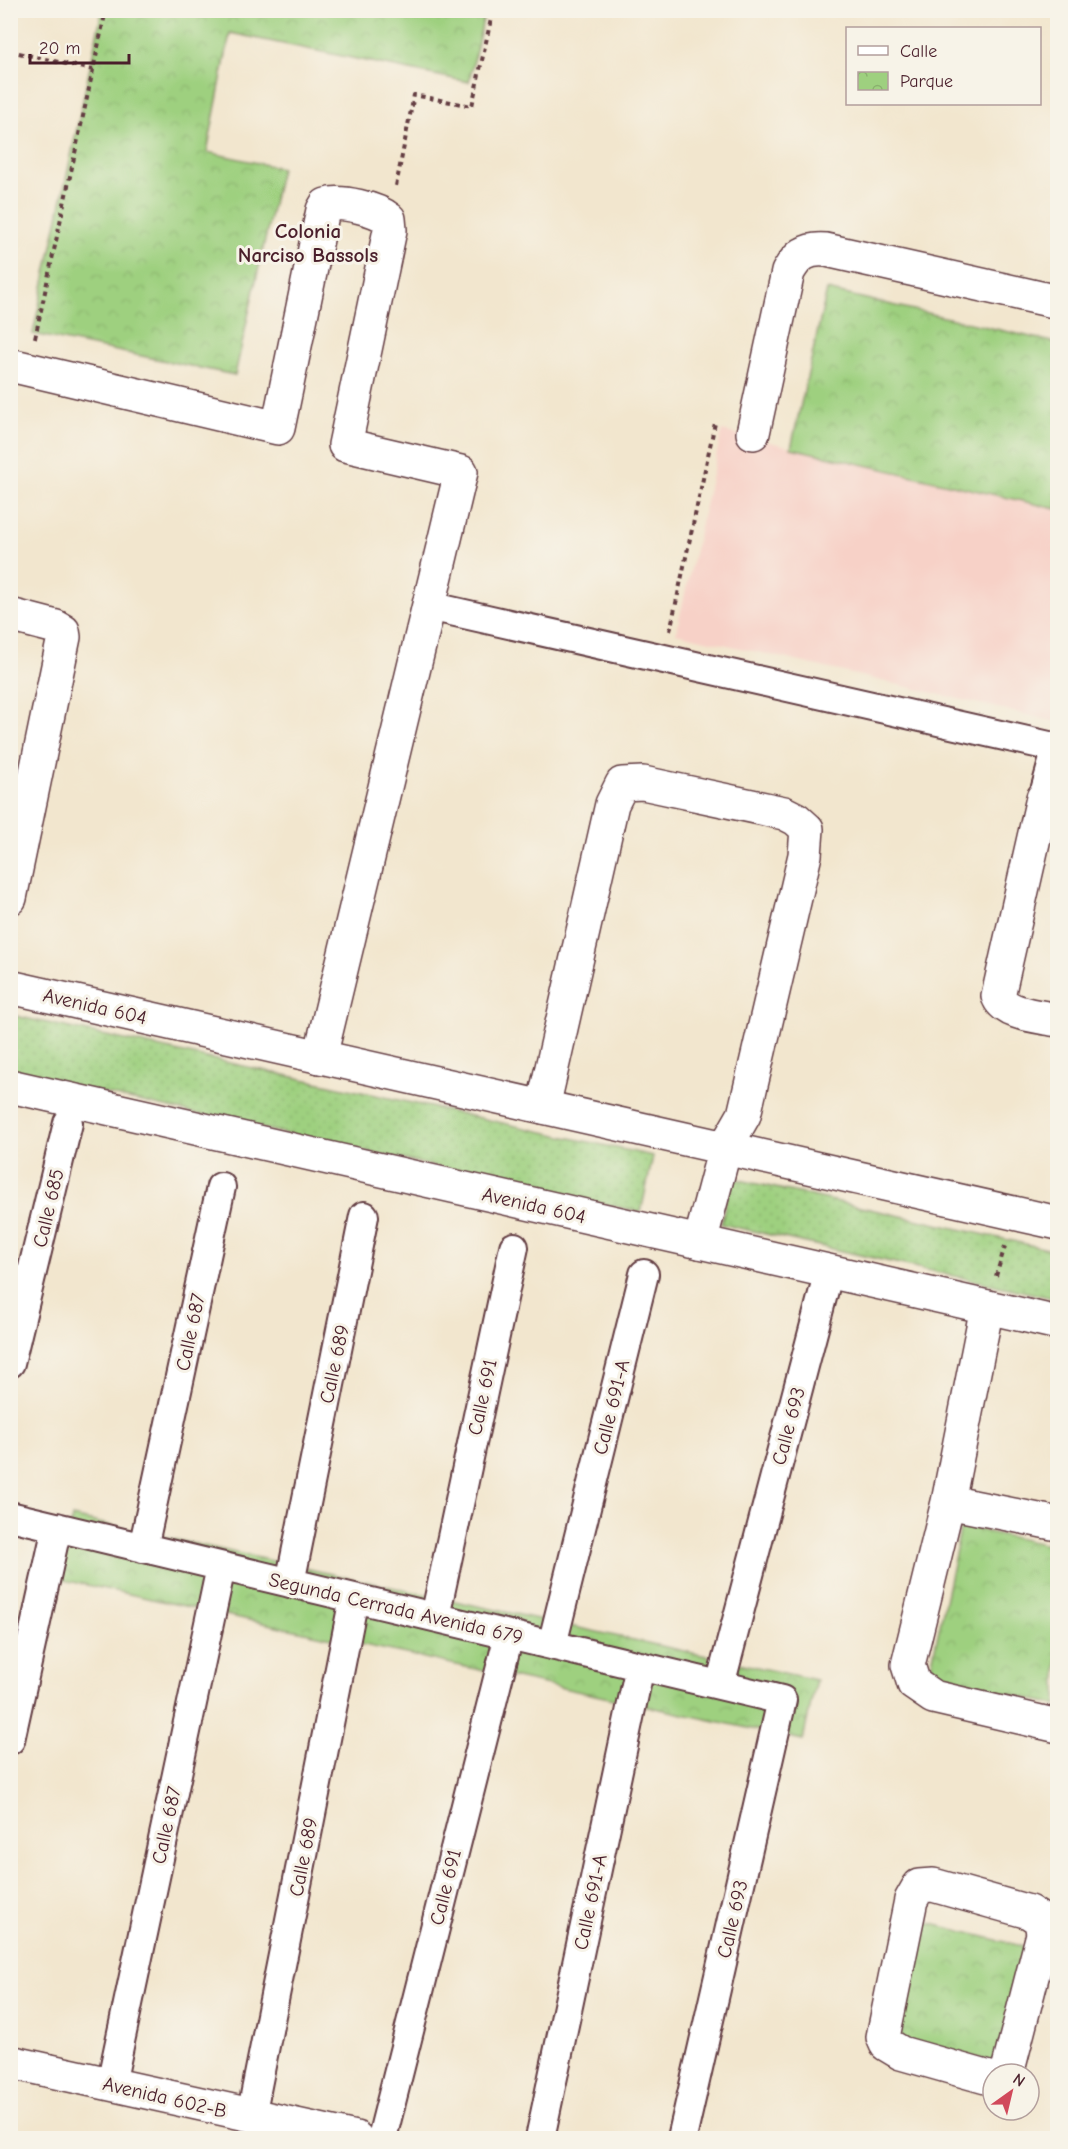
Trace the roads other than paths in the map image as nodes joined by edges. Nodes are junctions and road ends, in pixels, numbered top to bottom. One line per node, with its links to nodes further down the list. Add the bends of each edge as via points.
1 (1058, 302): 3 (street, via 826,250 803,252 788,272)
2 (20, 367): 4 (street, via 278,428 323,210 336,203 377,212 389,219 390,230 345,445 461,472)
3 (753, 433)
4 (429, 606): 6 (street); 11 (street)
5 (10, 615): 8 (street, via 56,627 64,637)
6 (1057, 748): 7 (street)
7 (1050, 800): 10 (street, via 998,996 1008,1008)
8 (10, 898)
9 (10, 987): 11 (street, Avenida 604)
10 (1058, 1020)
11 (320, 1057): 13 (street, Avenida 604)
12 (10, 1086): 19 (street, Avenida 604)
13 (543, 1107): 15 (street, Avenida 604); 15 (street, via 612,804 622,784 643,783 784,813 807,830 807,842 744,1114)
14 (68, 1123): 25 (street, Calle 685)
15 (725, 1148): 18 (street, Avenida 604); 19 (street)
16 (221, 1187): 30 (street, Calle 687)
17 (364, 1216): 32 (street, Calle 689)
18 (1058, 1223)
19 (700, 1242): 21 (street, Avenida 604)
20 (514, 1247): 34 (street, Calle 691)
21 (829, 1271): 23 (street, Avenida 604); 38 (street, Calle 693)
22 (644, 1274): 36 (street, Calle 691-A)
23 (987, 1307): 24 (street, Avenida 604); 26 (street)
24 (1058, 1323)
25 (10, 1363)
26 (948, 1502): 28 (street); 40 (street, via 908,1665 909,1675 914,1684 933,1697)
27 (10, 1516): 29 (street, Segunda Cerrada Avenida 679)
28 (1058, 1524)
29 (57, 1527): 30 (street, Segunda Cerrada Avenida 679); 41 (street)
30 (143, 1548): 31 (street, Segunda Cerrada Avenida 679)
31 (221, 1567): 32 (street, Segunda Cerrada Avenida 679); 46 (street, Calle 687)
32 (290, 1582): 33 (street, Segunda Cerrada Avenida 679)
33 (354, 1598): 34 (street, Segunda Cerrada Avenida 679); 47 (street, Calle 689)
34 (435, 1617): 35 (street, Segunda Cerrada Avenida 679)
35 (509, 1635): 36 (street, Segunda Cerrada Avenida 679); 49 (street, Calle 691)
36 (552, 1645): 37 (street, Segunda Cerrada Avenida 679)
37 (639, 1666): 38 (street, Segunda Cerrada Avenida 679); 50 (street, Calle 691-A)
38 (720, 1685): 39 (street, Segunda Cerrada Avenida 679)
39 (782, 1700): 51 (street, Calle 693)
40 (1058, 1726)
41 (10, 1740)
42 (1050, 1936): 44 (street); 45 (street, via 1041,1920 1029,1911 933,1885 920,1886 911,1900 883,2029 886,2044 901,2053)
43 (10, 2062): 46 (street, Avenida 602-B)
44 (1011, 2062)
45 (981, 2076)
46 (111, 2084): 47 (street, Avenida 602-B)
47 (252, 2116): 48 (street, Avenida 602-B)
48 (356, 2139)
49 (382, 2139)
50 (540, 2139)
51 (682, 2139)

